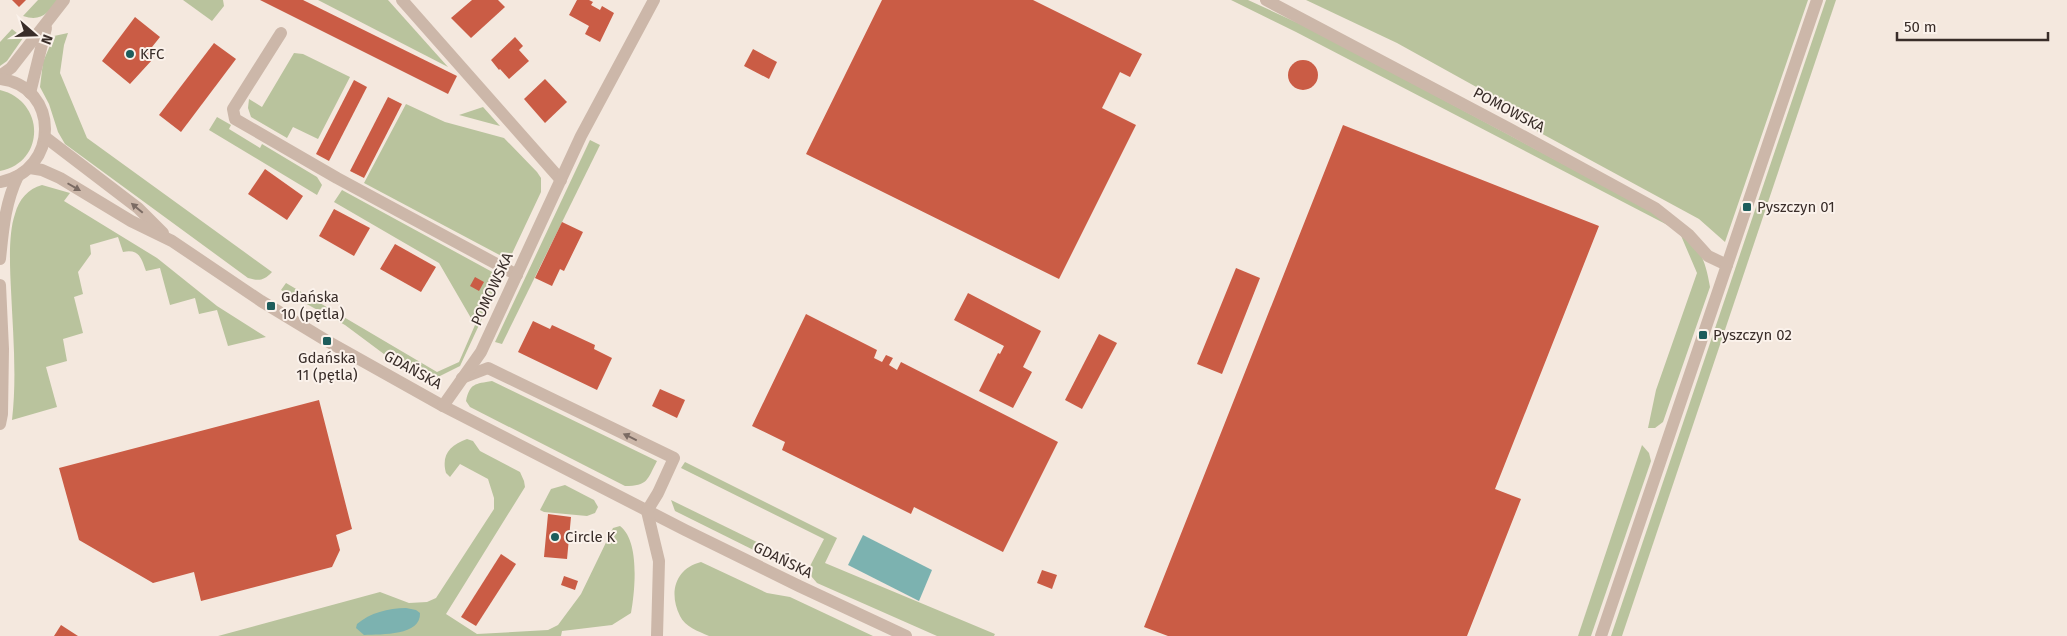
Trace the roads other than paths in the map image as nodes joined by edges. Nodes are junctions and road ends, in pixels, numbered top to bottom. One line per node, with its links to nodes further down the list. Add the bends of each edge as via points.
1 (64, 0): 6 (street)
2 (402, 0): 13 (street)
3 (654, 0): 13 (street, POMOWSKA)
4 (1266, 0): 17 (street, POMOWSKA, via 1655,208 1689,235 1708,256)
5 (1817, 0): 17 (street)
6 (47, 23): 8 (street); 9 (street)
7 (281, 33): 18 (street, via 233,108 235,119)
8 (0, 77): 9 (street)
9 (30, 93): 10 (street, via 43,113)
10 (45, 137): 11 (street, via 40,155); 15 (street, GDAŃSKA, one-way to 10, via 138,208)
11 (30, 168): 12 (street); 15 (street, GDAŃSKA, one-way to 15, via 60,178 131,221)
12 (18, 176): 14 (street); 16 (street, via 6,209)
13 (561, 180): 18 (street, POMOWSKA)
14 (0, 182)
15 (172, 241): 22 (street, GDAŃSKA, via 326,341)
16 (0, 259)
17 (1727, 264): 27 (street)
18 (517, 275): 21 (street, POMOWSKA, via 481,352)
19 (0, 285): 20 (street)
20 (1, 350): 23 (street)
21 (462, 378): 22 (street, POMOWSKA); 24 (street, one-way to 21, via 674,458 488,368)
22 (443, 406): 24 (street, GDAŃSKA)
23 (0, 424)
24 (647, 510): 25 (street, via 659,561); 26 (street, GDAŃSKA)
25 (658, 636)
26 (906, 636)
27 (1601, 636)

